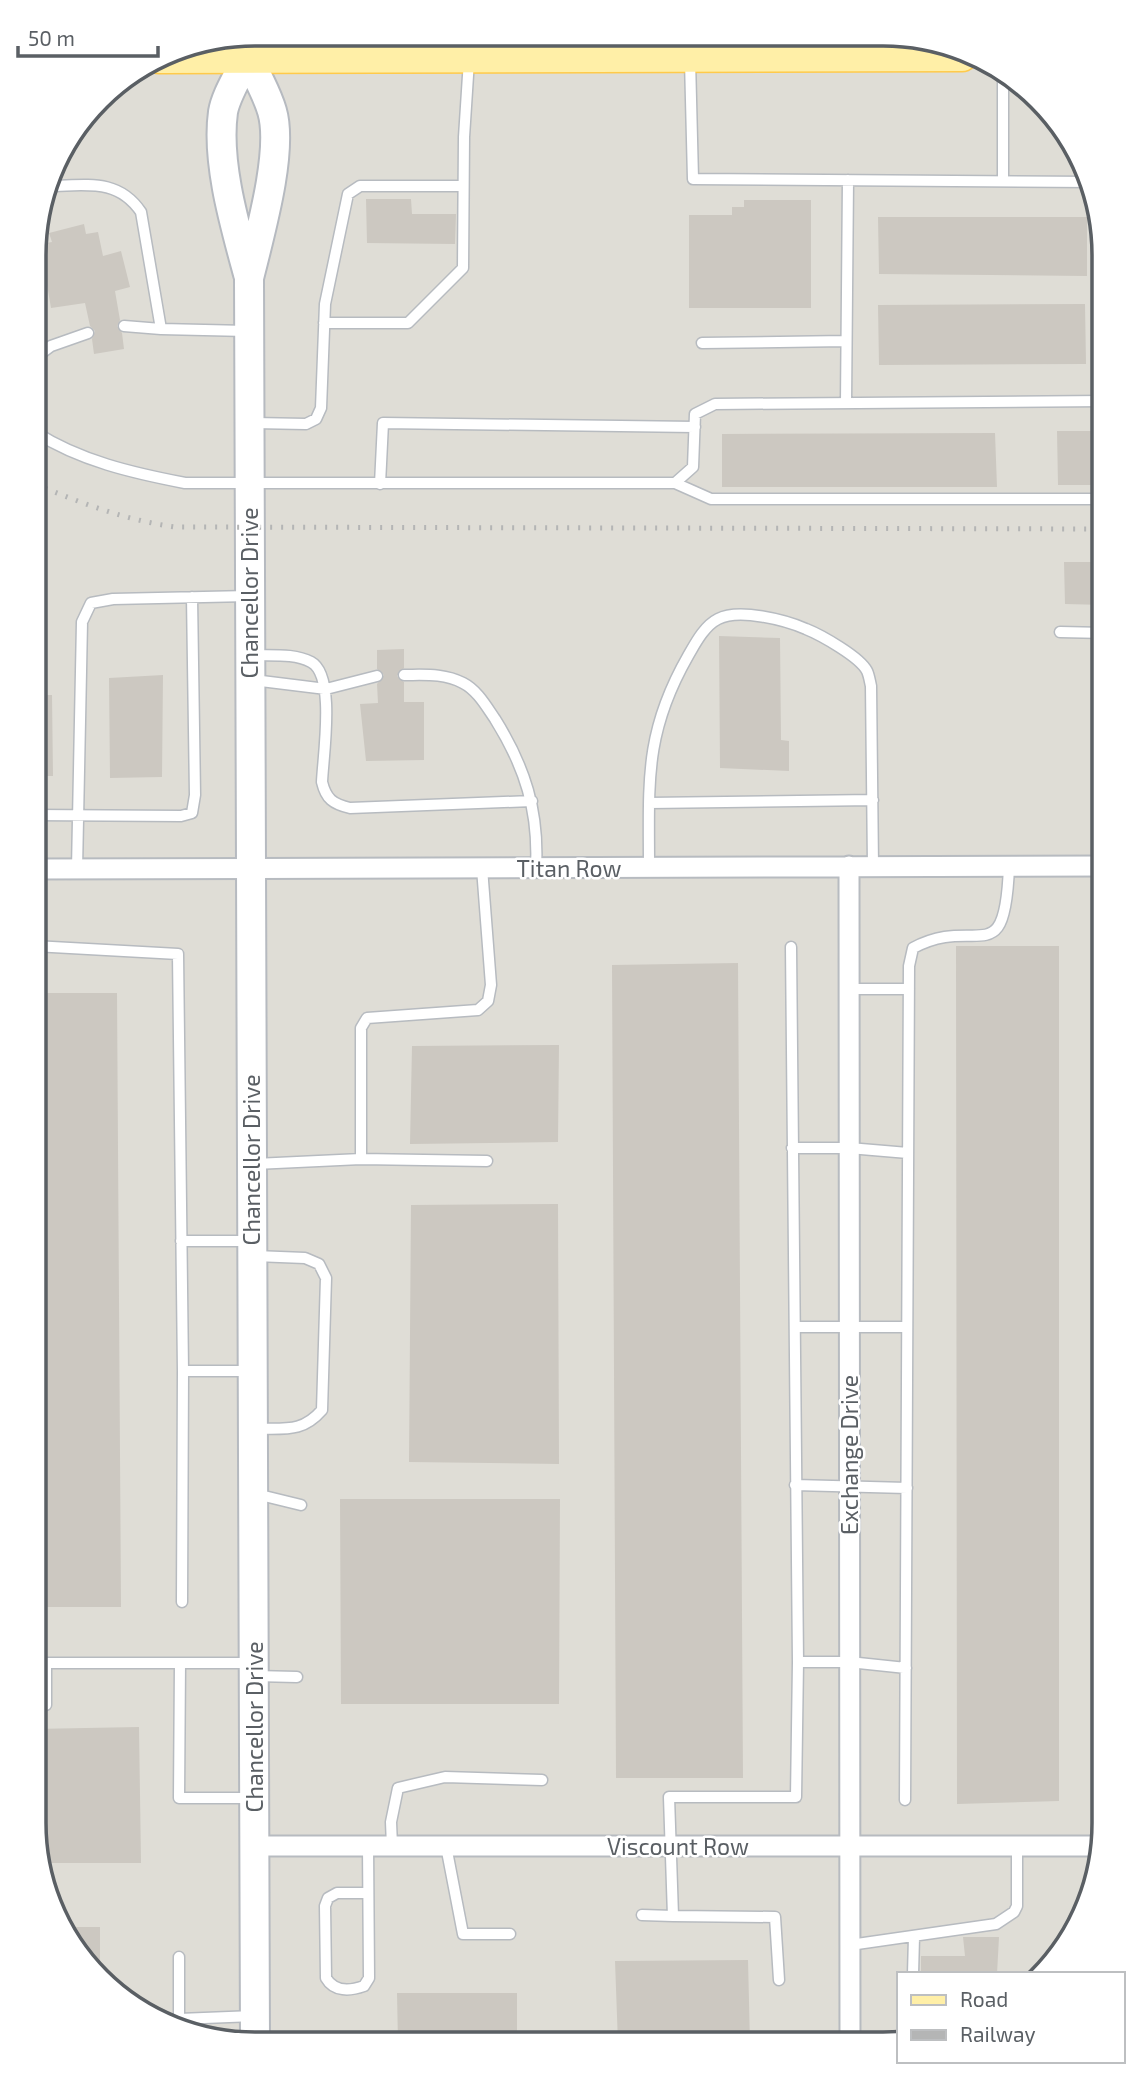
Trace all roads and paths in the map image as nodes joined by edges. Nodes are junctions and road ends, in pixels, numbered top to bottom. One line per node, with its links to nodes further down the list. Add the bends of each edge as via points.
1 (244, 46): 4 (main road)
2 (247, 46): 14 (street, Chancellor Drive, via 223,111 232,214); 14 (street, Chancellor Drive, via 273,113 274,159)
3 (251, 46): 6 (main road)
4 (213, 50)
5 (943, 55): 7 (main road)
6 (470, 56): 7 (main road); 13 (lane)
7 (690, 56): 9 (lane, via 693,180)
8 (1003, 84): 10 (lane)
9 (848, 180): 10 (lane); 20 (lane)
10 (1003, 181): 11 (lane)
11 (1079, 182)
12 (58, 186): 17 (lane, via 111,187 131,198 141,212)
13 (463, 186): 15 (lane, via 463,268 408,323); 15 (lane, via 354,189 348,194)
14 (249, 278): 18 (street, Chancellor Drive)
15 (324, 323): 25 (lane, via 321,408 316,419 306,424)
16 (124, 326): 17 (lane)
17 (161, 329): 18 (lane)
18 (249, 331): 25 (street, Chancellor Drive)
19 (88, 333): 22 (lane)
20 (846, 341): 21 (lane); 24 (lane)
21 (702, 343)
22 (46, 350)
23 (1092, 401): 24 (lane)
24 (846, 403): 26 (lane, via 715,404 695,414)
25 (249, 423): 28 (street, Chancellor Drive)
26 (695, 427): 29 (lane, via 383,423); 30 (lane, via 694,467)
27 (46, 439): 28 (lane, via 131,473 185,483)
28 (249, 484): 29 (lane); 32 (street, Chancellor Drive)
29 (380, 484): 30 (lane)
30 (674, 484): 31 (lane, via 711,499)
31 (1092, 499)
32 (249, 596): 33 (lane); 36 (street, Chancellor Drive)
33 (192, 597): 44 (lane, via 113,598 92,603 82,622); 44 (lane, via 192,813)
34 (1060, 632): 35 (lane)
35 (1092, 633)
36 (249, 667): 39 (lane); 39 (lane, via 294,657 319,670); 50 (street, Chancellor Drive)
37 (404, 675): 41 (lane, via 442,675 477,694 517,759)
38 (377, 676): 39 (lane)
39 (326, 689): 41 (lane, via 322,782 333,803 350,808)
40 (873, 800): 42 (lane); 42 (lane, via 867,669 846,652 782,619 740,615 718,618 700,635 679,672 658,717 649,768); 46 (lane)
41 (532, 801): 52 (lane)
42 (649, 803): 49 (lane)
43 (46, 815): 44 (lane)
44 (78, 816): 54 (lane)
45 (849, 866): 46 (street, Titan Row); 49 (street, Titan Row); 57 (street, Exchange Drive)
46 (873, 866): 47 (street, Titan Row)
47 (1009, 866): 48 (street, Titan Row); 58 (lane, via 1002,925 989,935 930,939 913,948)
48 (1092, 866)
49 (649, 867): 52 (street, Titan Row)
50 (249, 868): 51 (street, Titan Row); 54 (street, Titan Row); 64 (street, Chancellor Drive)
51 (482, 868): 52 (street, Titan Row); 62 (lane, via 491,985 488,1001 478,1010 367,1018 362,1028)
52 (536, 868)
53 (46, 869): 54 (street, Titan Row)
54 (77, 869)
55 (46, 947): 65 (lane, via 178,954)
56 (791, 947): 59 (lane)
57 (849, 989): 58 (lane); 60 (street, Exchange Drive)
58 (909, 989): 61 (lane)
59 (792, 1148): 60 (lane); 67 (lane)
60 (849, 1148): 61 (lane); 69 (street, Exchange Drive)
61 (908, 1153): 68 (lane)
62 (361, 1159): 63 (lane); 64 (lane)
63 (487, 1161)
64 (251, 1164): 66 (street, Chancellor Drive)
65 (181, 1241): 66 (lane); 70 (lane)
66 (251, 1249): 71 (street, Chancellor Drive); 72 (lane, via 305,1258 319,1264 326,1278 322,1410 310,1424 296,1428)
67 (795, 1327): 69 (lane); 73 (lane)
68 (907, 1327): 69 (lane); 75 (lane)
69 (849, 1328): 74 (street, Exchange Drive)
70 (183, 1371): 71 (lane); 78 (lane)
71 (252, 1371): 72 (street, Chancellor Drive)
72 (252, 1429): 76 (street, Chancellor Drive)
73 (795, 1485): 74 (lane); 79 (lane)
74 (849, 1485): 75 (lane); 80 (street, Exchange Drive)
75 (907, 1488): 83 (lane)
76 (252, 1493): 77 (lane); 84 (street, Chancellor Drive)
77 (301, 1504)
78 (182, 1602)
79 (798, 1662): 80 (lane); 94 (lane, via 796,1797 669,1797)
80 (849, 1662): 83 (lane); 95 (street, Exchange Drive)
81 (46, 1663): 82 (lane); 86 (lane)
82 (180, 1663): 84 (lane); 88 (lane, via 179,1798)
83 (906, 1668): 89 (lane)
84 (253, 1669): 85 (lane); 88 (street, Chancellor Drive)
85 (296, 1677)
86 (46, 1705)
87 (542, 1780): 92 (lane, via 445,1777 398,1788 391,1822)
88 (254, 1798): 90 (street, Chancellor Drive)
89 (905, 1800)
90 (254, 1846): 91 (street, Viscount Row); 109 (street, Chancellor Drive)
91 (368, 1846): 92 (street, Viscount Row); 98 (lane)
92 (393, 1846): 93 (street, Viscount Row)
93 (446, 1846): 94 (street, Viscount Row); 101 (lane, via 463,1934)
94 (670, 1846): 95 (street, Viscount Row); 100 (lane)
95 (849, 1846): 96 (street, Viscount Row); 103 (street, Exchange Drive)
96 (1017, 1846): 97 (street, Viscount Row); 102 (lane, via 1014,1912 996,1924)
97 (1091, 1846)
98 (367, 1893): 98 (lane, via 337,1893 328,1898 326,1978 331,1986 364,1986 369,1979)
99 (642, 1915): 100 (lane)
100 (673, 1916): 106 (lane, via 775,1917)
101 (510, 1934)
102 (914, 1937): 103 (lane); 105 (lane)
103 (850, 1945): 110 (street, Exchange Drive)
104 (179, 1957): 107 (lane)
105 (913, 1972)
106 (779, 1980)
107 (179, 2017)
108 (206, 2025): 109 (lane)
109 (255, 2029)
110 (850, 2032)

